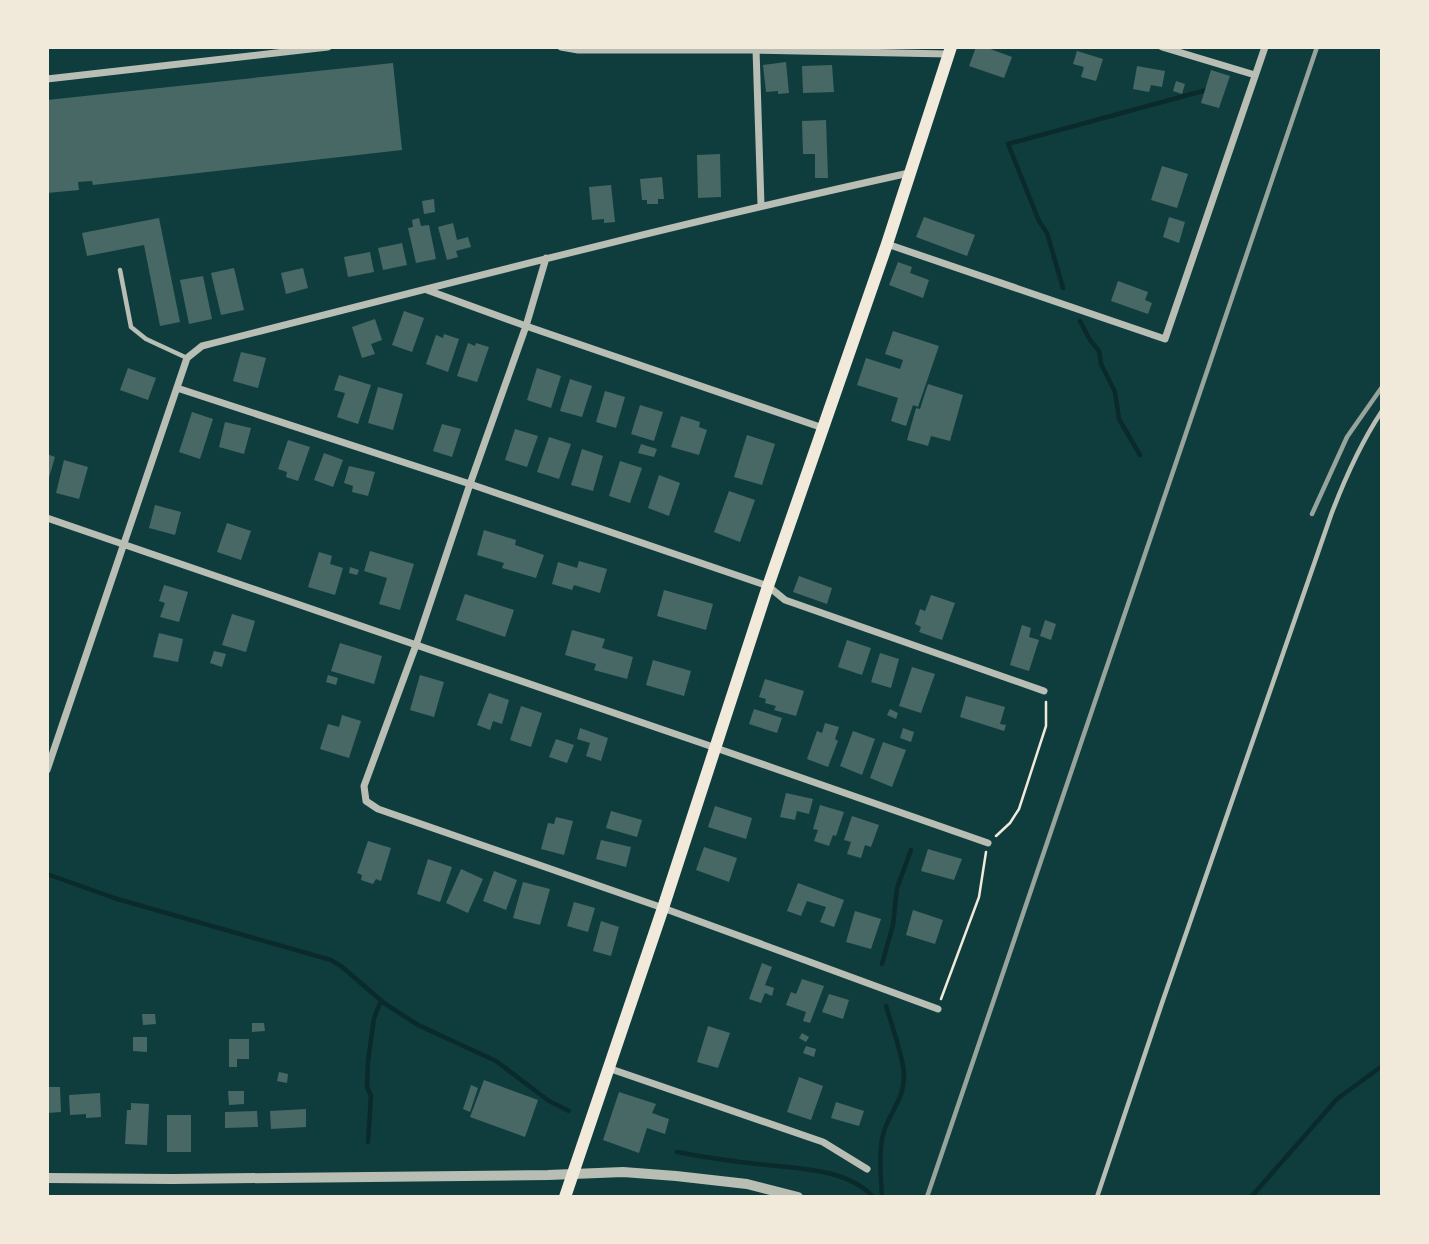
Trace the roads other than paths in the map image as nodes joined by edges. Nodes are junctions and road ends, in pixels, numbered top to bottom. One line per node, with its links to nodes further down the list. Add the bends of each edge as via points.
1 (328, 47): 8 (street)
2 (561, 47): 5 (street)
3 (1162, 47): 7 (street)
4 (1265, 47): 7 (street)
5 (756, 49): 6 (street); 10 (street)
6 (950, 51): 9 (main road)
7 (1255, 75): 11 (street, via 1165,339)
8 (47, 79)
9 (910, 173): 10 (street); 11 (main road)
10 (761, 205): 12 (street)
11 (887, 244): 19 (main road)
12 (546, 258): 14 (street); 15 (street)
13 (120, 270): 16 (lane, via 131,327)
14 (426, 289): 15 (street); 16 (street, via 202,346)
15 (526, 326): 19 (street); 20 (street)
16 (187, 358): 17 (street)
17 (177, 388): 20 (street); 22 (street)
18 (1382, 411): 37 (lane, via 1353,460 1331,515)
19 (823, 428): 23 (main road)
20 (470, 484): 23 (street); 24 (street)
21 (47, 518): 22 (street)
22 (124, 542): 24 (street); 27 (street)
23 (768, 586): 25 (street, via 785,600); 26 (main road)
24 (416, 645): 26 (street); 29 (street, via 364,786 366,801)
25 (1044, 691)
26 (716, 748): 28 (street); 29 (main road)
27 (47, 770)
28 (988, 843)
29 (663, 908): 30 (street); 31 (main road)
30 (938, 1009)
31 (608, 1068): 32 (street, via 823,1142); 33 (main road)
32 (867, 1169)
33 (573, 1174): 34 (street); 35 (main road); 36 (street, via 676,1176 747,1184)
34 (47, 1178)
35 (565, 1197)
36 (798, 1197)
37 (1097, 1197)

